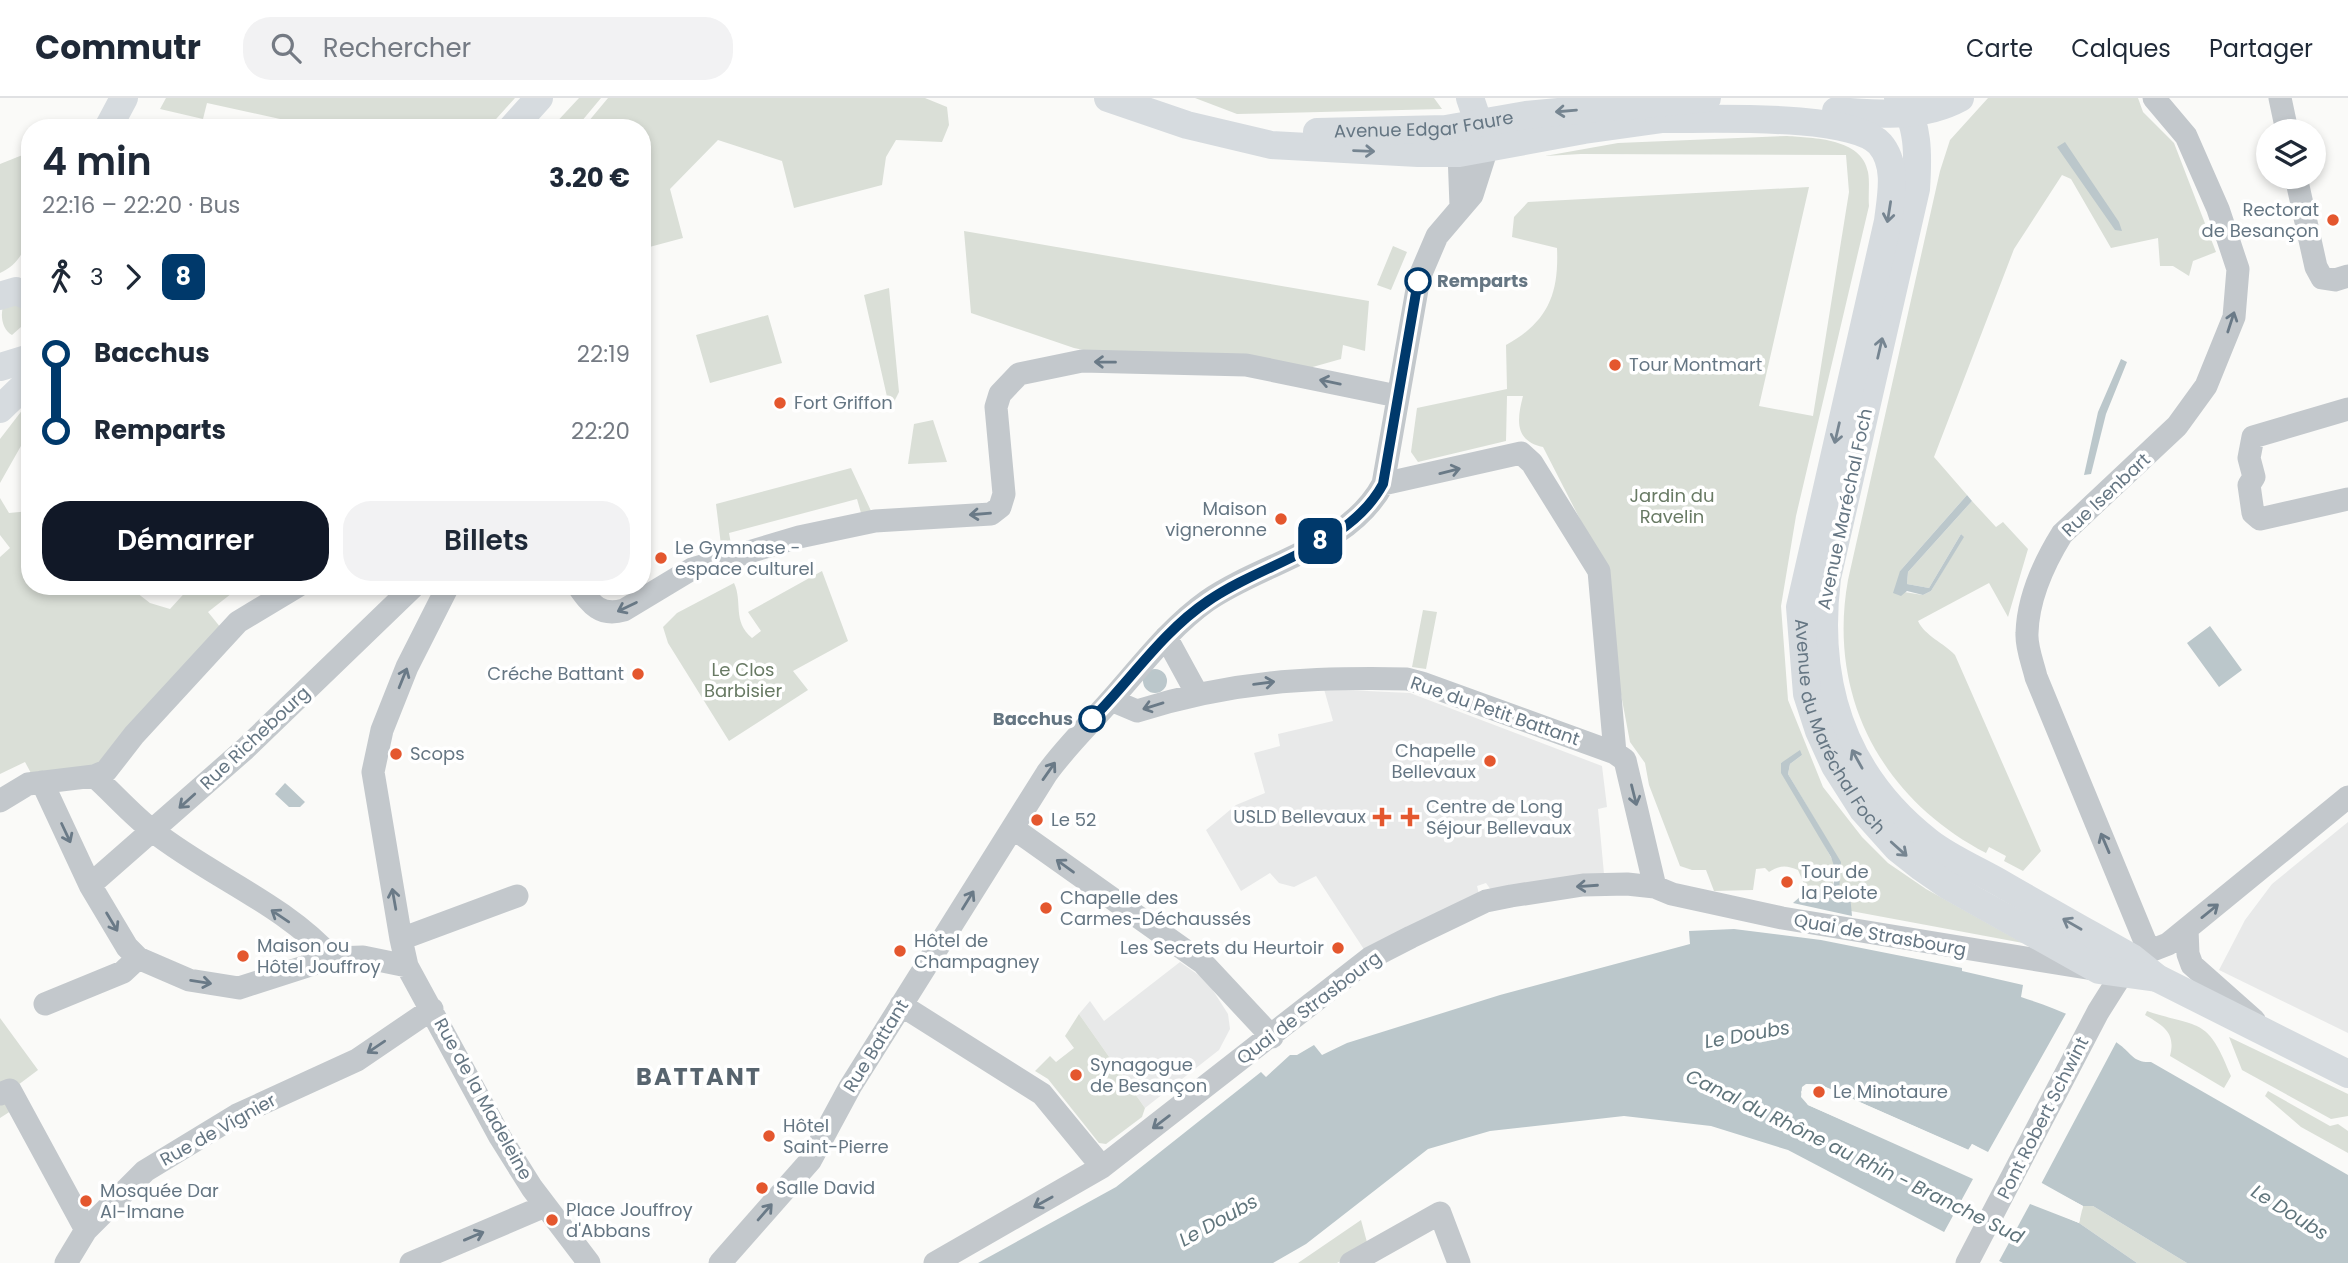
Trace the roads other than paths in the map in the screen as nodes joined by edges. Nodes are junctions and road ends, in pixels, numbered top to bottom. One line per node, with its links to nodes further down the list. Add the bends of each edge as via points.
1 (124, 98): 10 (main road)
2 (539, 98): 11 (main road)
3 (1108, 98): 14 (main road, Avenue Edgar Faure)
4 (1470, 98): 15 (main road)
5 (1707, 98): 15 (main road, Avenue Edgar Faure, one-way to 15, via 1525,115)
6 (1960, 98): 9 (main road)
7 (2154, 98): 52 (street, Rue Isenbart, one-way to 7, via 2026,635 2034,592 2062,534 2162,443 2206,386 2234,317 2238,269 2201,164 2186,136)
8 (2280, 98): 13 (street)
9 (1914, 114): 12 (main road, Avenue Edgar Faure, via 1795,108); 52 (main road, Avenue Maréchal Foch, one-way to 9, via 1956,860 1908,824 1866,773 1833,703 1823,643 1827,578 1916,188)
10 (113, 119)
11 (520, 119)
12 (1659, 119): 15 (main road, Avenue Edgar Faure); 16 (main road, Avenue Edgar Faure, via 1809,122 1855,128)
13 (2284, 119)
14 (1223, 135): 15 (main road, Avenue Edgar Faure, via 1446,129); 17 (main road, Avenue Edgar Faure, one-way to 17, via 1309,149)
15 (1483, 136): 17 (main road, Avenue Edgar Faure); 19 (street, Rue Battant, via 1472,195)
16 (1882, 146): 52 (main road, Avenue du Maréchal Foch, one-way to 52, via 1892,175 1888,221 1800,607 1807,694 1819,731 1848,789 1897,848 1947,885)
17 (1459, 153): 19 (street)
18 (2299, 189): 20 (street, via 2322,278)
19 (1461, 206): 24 (street, Rue Battant, via 1427,253)
20 (2348, 276)
21 (21, 361): 22 (main road)
22 (0, 367)
23 (21, 389): 25 (main road)
24 (1397, 396): 27 (street, Rue Battant); 29 (street, one-way to 29, via 1246,365 1082,361 1019,374 1000,394 996,407 1004,494 1000,507 991,514 875,521 799,537 692,569)
25 (0, 409)
26 (2348, 409): 28 (street, via 2253,437 2249,458 2254,477 2249,485 2253,513 2260,519)
27 (1383, 484): 35 (street, Rue Battant, via 1359,517 1208,601); 38 (street, one-way to 38, via 1521,453 1532,463 1599,571)
28 (2348, 499)
29 (651, 594)
30 (283, 595): 39 (street, via 238,622 106,771)
31 (405, 595): 44 (street, Rue Richebourg, one-way to 44)
32 (443, 595): 49 (street, Rue de la Madeleine, one-way to 32, via 373,772 382,730 407,667)
33 (585, 595): 34 (street, one-way to 33, via 612,613 597,609)
34 (649, 595)
35 (1166, 637): 36 (street); 37 (street, Rue Battant)
36 (1196, 692): 37 (street, Rue du Petit Battant, one-way to 37, via 1136,711); 38 (street, Rue du Petit Battant, one-way to 38, via 1323,677 1407,679)
37 (1111, 700): 43 (street, Rue Battant, one-way to 37, via 1069,743)
38 (1615, 753): 46 (street, one-way to 46, via 1625,760)
39 (94, 776): 40 (street); 44 (street)
40 (42, 782): 42 (street, via 28,784); 45 (street, one-way to 45)
41 (2348, 797): 48 (street, one-way to 41)
42 (0, 800)
43 (1013, 828): 55 (street, Rue Battant, one-way to 43); 57 (street, one-way to 43, via 1238,989)
44 (153, 831): 45 (street, Rue Richebourg); 51 (street, one-way to 44, via 290,922)
45 (90, 885): 50 (street, one-way to 50)
46 (1655, 887): 52 (street, Quai de Strasbourg, via 1782,918 2047,964); 57 (street, Quai de Strasbourg, one-way to 57, via 1583,885 1486,901 1370,958)
47 (517, 896): 49 (street)
48 (2187, 929): 52 (street, via 2168,944); 58 (street, via 2192,965)
49 (401, 939): 53 (street, Rue de la Madeleine)
50 (138, 958): 51 (street, one-way to 51, via 189,980 239,988); 54 (street, via 123,972)
51 (332, 958): 53 (street, via 363,957)
52 (2125, 964): 58 (main road, Avenue Maréchal Foch); 71 (street, Pont Robert Schwint)
53 (407, 966): 56 (street, Rue de la Madeleine)
54 (45, 1004)
55 (901, 1005): 61 (street, via 1042,1094); 67 (street, Rue Battant, one-way to 55, via 810,1161)
56 (432, 1009): 62 (street, Rue de la Madeleine, via 500,1137); 63 (street, Rue de Vignier, one-way to 63, via 357,1060 237,1115 145,1171)
57 (1272, 1037): 61 (street, Quai de Strasbourg, one-way to 61)
58 (2277, 1040): 59 (main road, Avenue Maréchal Foch)
59 (2348, 1074)
60 (0, 1094): 63 (street, via 10,1090)
61 (1102, 1167): 68 (street, Quai de Strasbourg, one-way to 68)
62 (545, 1206): 65 (street, one-way to 62); 66 (street, Rue de la Madeleine)
63 (86, 1230): 64 (street, Rue de Vignier)
64 (66, 1263)
65 (411, 1263)
66 (589, 1263)
67 (720, 1263)
68 (936, 1263)
69 (1351, 1263): 70 (street, via 1440,1213)
70 (1459, 1263)
71 (1967, 1263)

